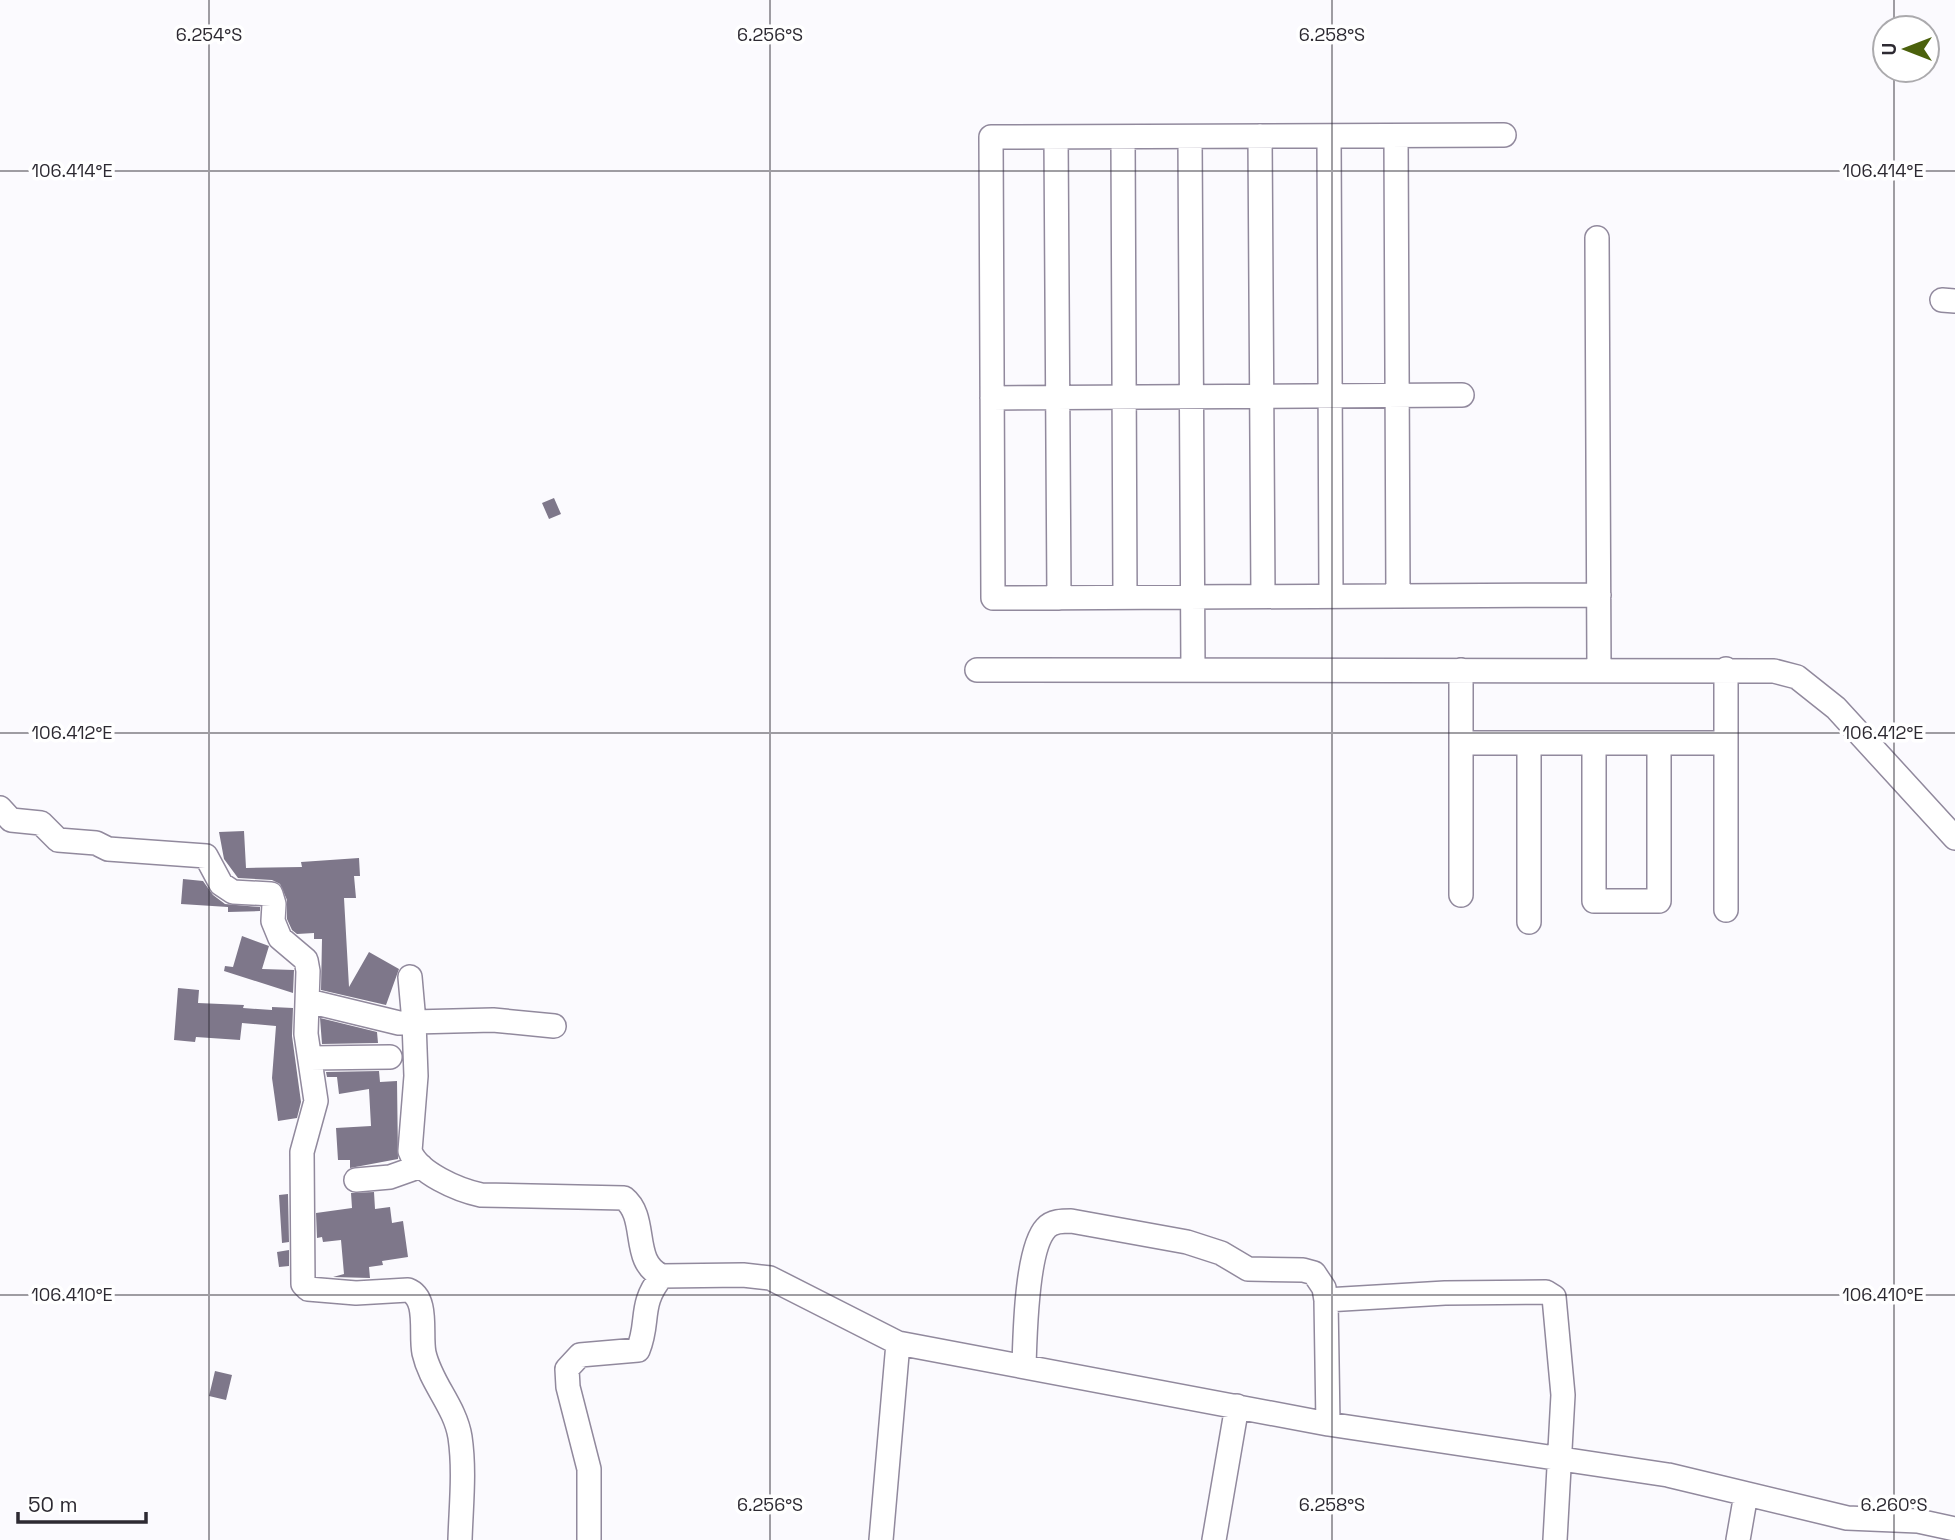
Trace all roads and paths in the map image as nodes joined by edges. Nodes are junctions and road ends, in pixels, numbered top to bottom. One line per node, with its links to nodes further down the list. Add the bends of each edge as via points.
1 (1504, 135): 4 (street)
2 (1261, 136): 3 (street); 7 (street); 10 (street)
3 (1329, 136): 4 (street); 11 (street)
4 (1396, 136): 12 (street)
5 (1056, 137): 6 (street); 13 (street); 16 (street, via 991,138)
6 (1123, 137): 7 (street); 14 (street)
7 (1190, 137): 15 (street)
8 (1597, 238): 17 (street)
9 (1462, 395): 12 (street)
10 (1262, 396): 11 (street); 15 (street); 18 (street)
11 (1330, 396): 12 (street); 19 (street)
12 (1397, 396): 20 (street)
13 (1058, 397): 14 (street); 16 (street); 21 (street)
14 (1124, 397): 15 (street); 22 (street)
15 (1192, 397): 23 (street)
16 (992, 398): 21 (street, via 993,598)
17 (1599, 595): 20 (street); 28 (street)
18 (1263, 596): 19 (street); 23 (street)
19 (1331, 596): 20 (street)
20 (1398, 596)
21 (1059, 597): 22 (street)
22 (1125, 597): 23 (street)
23 (1193, 597): 26 (street)
24 (1726, 669): 28 (street); 33 (street); 35 (street, via 1797,677 1836,708)
25 (977, 670): 26 (street)
26 (1193, 670): 27 (street)
27 (1461, 670): 28 (street); 29 (street)
28 (1599, 670)
29 (1461, 743): 30 (street); 36 (street)
30 (1529, 743): 31 (street); 38 (street)
31 (1594, 743): 32 (street); 32 (street, via 1594,901 1659,901)
32 (1659, 743): 33 (street)
33 (1726, 743): 37 (street)
34 (0, 808): 40 (street, via 11,820 41,823 58,840 96,843 108,849 206,856 221,884 233,892 271,894 272,921 279,938 306,960)
35 (1955, 838)
36 (1461, 895)
37 (1726, 910)
38 (1529, 922)
39 (410, 977): 41 (street)
40 (308, 1000): 41 (street, via 399,1023); 44 (street)
41 (414, 1022): 42 (street, via 493,1020); 45 (street, via 416,1076 410,1151)
42 (554, 1026)
43 (390, 1057): 44 (street)
44 (310, 1058): 56 (street, via 316,1101 302,1152 303,1284 308,1289 344,1293 408,1290 421,1301 427,1365 452,1411 460,1437)
45 (421, 1166): 46 (street, via 390,1177); 47 (street, via 466,1192 481,1195 624,1198 635,1212 645,1262)
46 (356, 1180)
47 (662, 1276): 49 (street, via 770,1278); 57 (street, via 645,1305 638,1350 580,1355 567,1369 589,1469)
48 (1326, 1300): 50 (street, via 1314,1273 1248,1269 1221,1253 1187,1242 1058,1221 1046,1227 1038,1242 1031,1272); 52 (street); 53 (street, via 1546,1292 1554,1297 1563,1395)
49 (898, 1343): 50 (street); 58 (street)
50 (1024, 1366): 51 (street)
51 (1237, 1406): 52 (street); 59 (street)
52 (1328, 1424): 53 (street)
53 (1560, 1458): 54 (street, via 1668,1475); 60 (street)
54 (1746, 1494): 55 (street, via 1847,1518 1918,1521); 61 (street)
55 (1955, 1529)
56 (460, 1540)
57 (589, 1540)
58 (881, 1540)
59 (1214, 1540)
60 (1555, 1540)
61 (1738, 1540)

